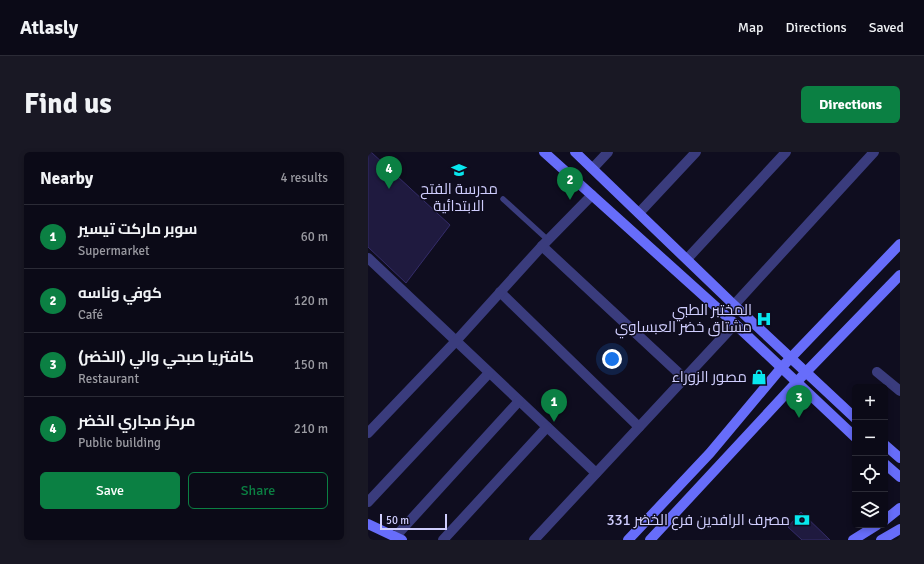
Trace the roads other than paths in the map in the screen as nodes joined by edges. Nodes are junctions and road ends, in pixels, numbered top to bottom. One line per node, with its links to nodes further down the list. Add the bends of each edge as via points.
1 (544, 152): 8 (main road)
2 (575, 152): 7 (main road)
3 (608, 152): 7 (street)
4 (696, 152): 10 (street)
5 (786, 152): 14 (street)
6 (874, 152): 17 (street)
7 (592, 168): 10 (main road)
8 (592, 195): 11 (street); 18 (main road)
9 (503, 199): 11 (lane)
10 (639, 213): 14 (main road)
11 (545, 243): 16 (street); 25 (street)
12 (900, 244): 20 (main road)
13 (368, 258): 19 (street)
14 (687, 258): 17 (main road)
15 (900, 275): 23 (main road)
16 (500, 292): 19 (street); 30 (street)
17 (734, 305): 20 (main road)
18 (735, 324): 21 (main road); 25 (street)
19 (456, 341): 22 (street); 32 (street)
20 (790, 358): 21 (main road); 23 (main road)
21 (782, 367): 26 (main road); 48 (main road, via 710,453)
22 (489, 372): 28 (street); 39 (street)
23 (806, 372): 26 (main road); 29 (main road)
24 (877, 372): 27 (street)
25 (684, 378): 30 (street)
26 (797, 382): 33 (main road); 49 (main road)
27 (900, 391)
28 (519, 401): 31 (street); 45 (street)
29 (852, 415)
30 (639, 426): 37 (street)
31 (547, 427): 37 (street); 46 (street)
32 (368, 433)
33 (852, 434)
34 (888, 448): 35 (main road)
35 (900, 458)
36 (888, 467): 38 (main road)
37 (596, 473): 47 (street)
38 (900, 478)
39 (368, 502)
40 (900, 508): 41 (main road)
41 (888, 518)
42 (368, 524): 45 (main road)
43 (872, 528): 50 (main road)
44 (900, 529): 51 (main road)
45 (398, 538)
46 (443, 540)
47 (534, 540)
48 (628, 540)
49 (650, 540)
50 (853, 540)
51 (881, 540)

